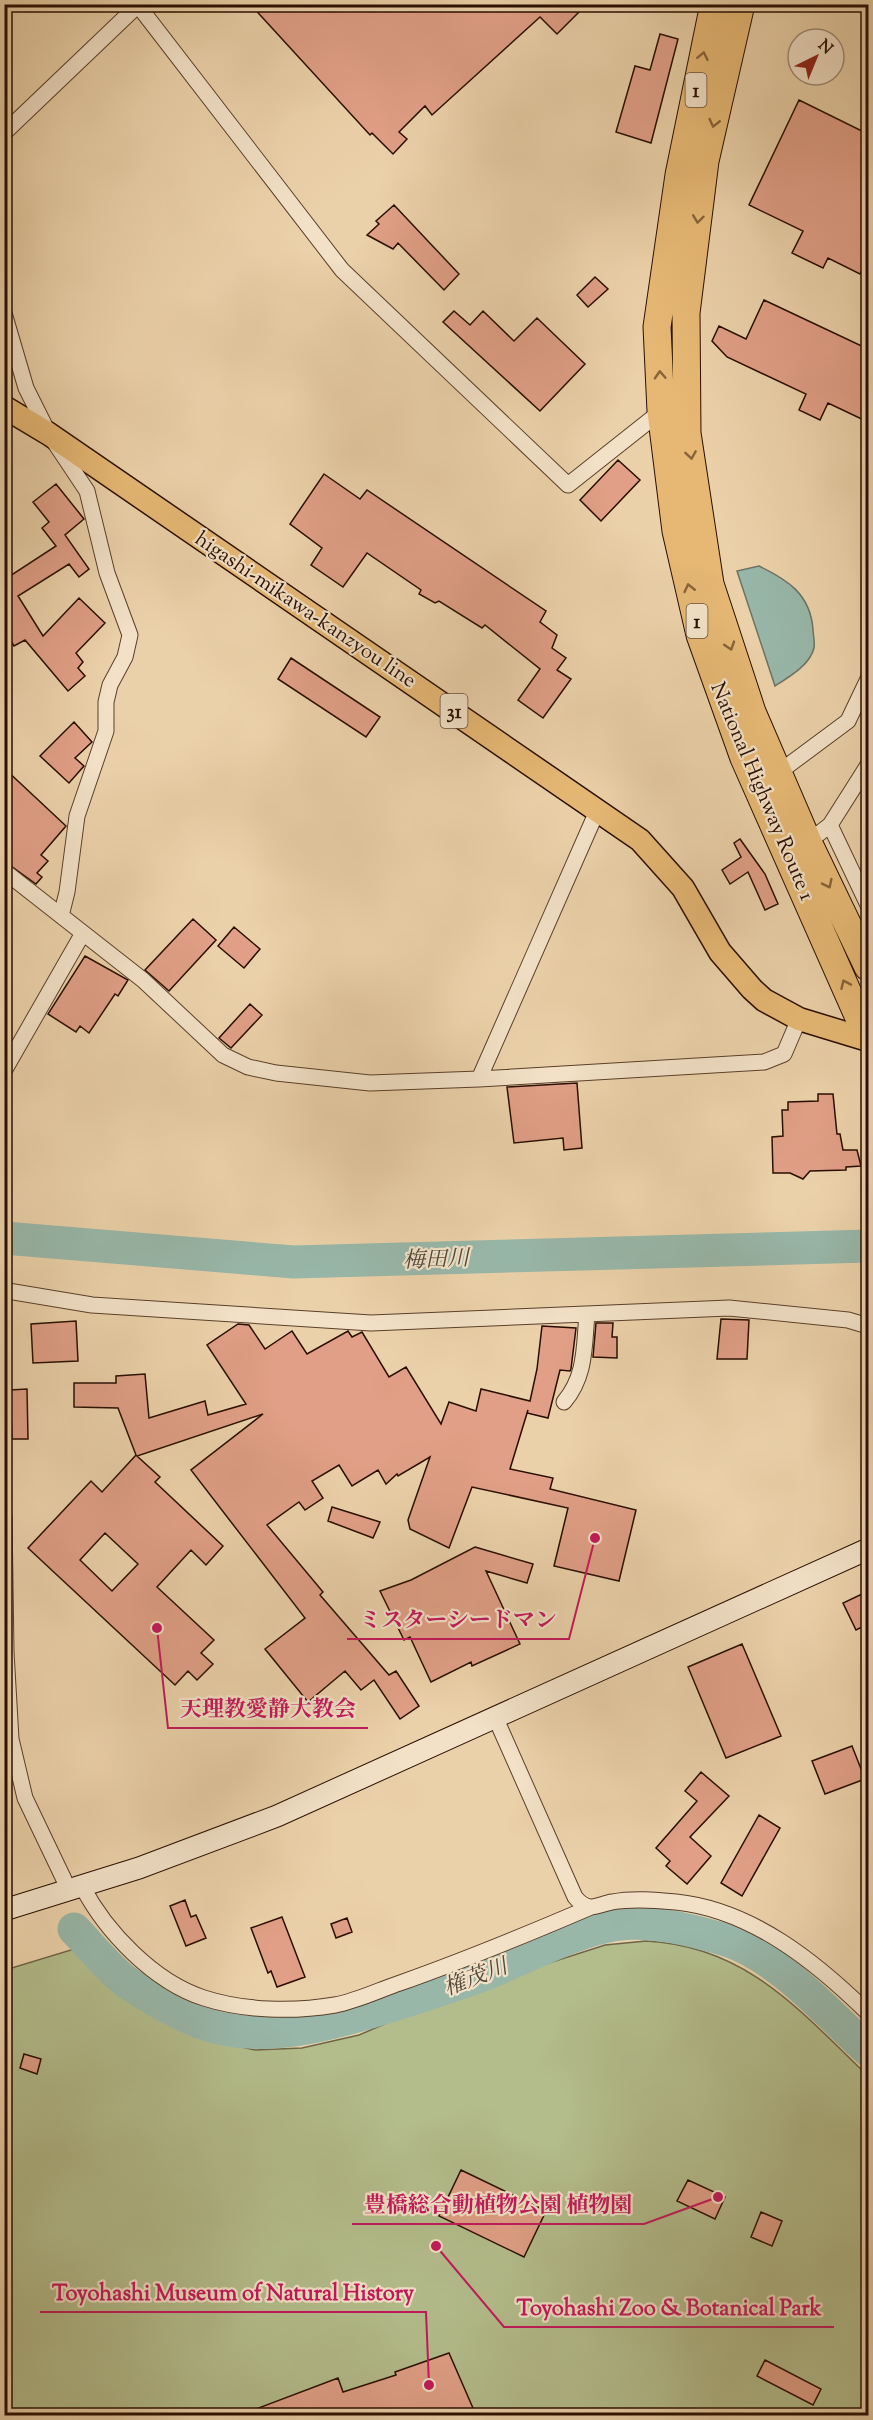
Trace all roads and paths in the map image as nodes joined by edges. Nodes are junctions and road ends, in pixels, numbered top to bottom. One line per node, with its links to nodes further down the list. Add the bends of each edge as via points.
1 (714, 4): 8 (highway, National Highway Route 1 / 1, one-way to 1, via 657,327 679,175)
2 (741, 4): 6 (highway, National Highway Route 1 / 1, one-way to 6, via 705,161 686,313)
3 (137, 5): 4 (street); 8 (street, via 342,270 568,485)
4 (4, 132)
5 (4, 313): 9 (street, via 26,387)
6 (688, 398): 8 (street); 12 (highway, National Highway Route 1 / 1, one-way to 12, via 687,433 710,584 752,712)
7 (4, 407): 9 (main road, higashi-mikawa-kanzyou line / 31)
8 (661, 411): 22 (highway, National Highway Route 1 / 1, one-way to 8, via 744,758 700,636 676,531)
9 (49, 434): 13 (main road, higashi-mikawa-kanzyou line / 31); 18 (street, via 87,491 107,573 130,635 125,657 110,685 106,731 77,816)
10 (868, 679): 12 (street, via 848,721)
11 (868, 765): 14 (street)
12 (778, 773): 15 (highway, National Highway Route 1 / 1)
13 (598, 809): 21 (main road, higashi-mikawa-kanzyou line / 31, via 640,840 669,869 740,978 765,1000); 24 (street)
14 (830, 825): 15 (street); 17 (street)
15 (808, 843): 20 (highway, National Highway Route 1 / 1, one-way to 20)
16 (4, 871): 18 (street)
17 (868, 905)
18 (61, 916): 19 (street)
19 (83, 933): 23 (street); 24 (street, via 143,980 223,1055 248,1067 370,1083)
20 (868, 967)
21 (799, 1019): 22 (main road, higashi-mikawa-kanzyou line / 31); 24 (street, via 784,1053 764,1062)
22 (868, 1039)
23 (4, 1071)
24 (479, 1079)
25 (4, 1294): 26 (street, via 23,1293 92,1305 371,1323)
26 (587, 1314): 27 (street, via 729,1308 848,1320); 28 (street, via 576,1388)
27 (868, 1326)
28 (564, 1402)
29 (4, 1517): 32 (street, via 11,1739 25,1798)
30 (868, 1549): 31 (street)
31 (496, 1719): 32 (street, via 277,1816); 33 (street, via 575,1897)
32 (76, 1888): 33 (street, via 124,1944 176,1984 202,1998 239,2006 281,2008 337,2005 474,1957); 34 (street)
33 (591, 1907): 35 (street, via 640,1899 716,1909 784,1942)
34 (4, 1910)
35 (868, 2013)

